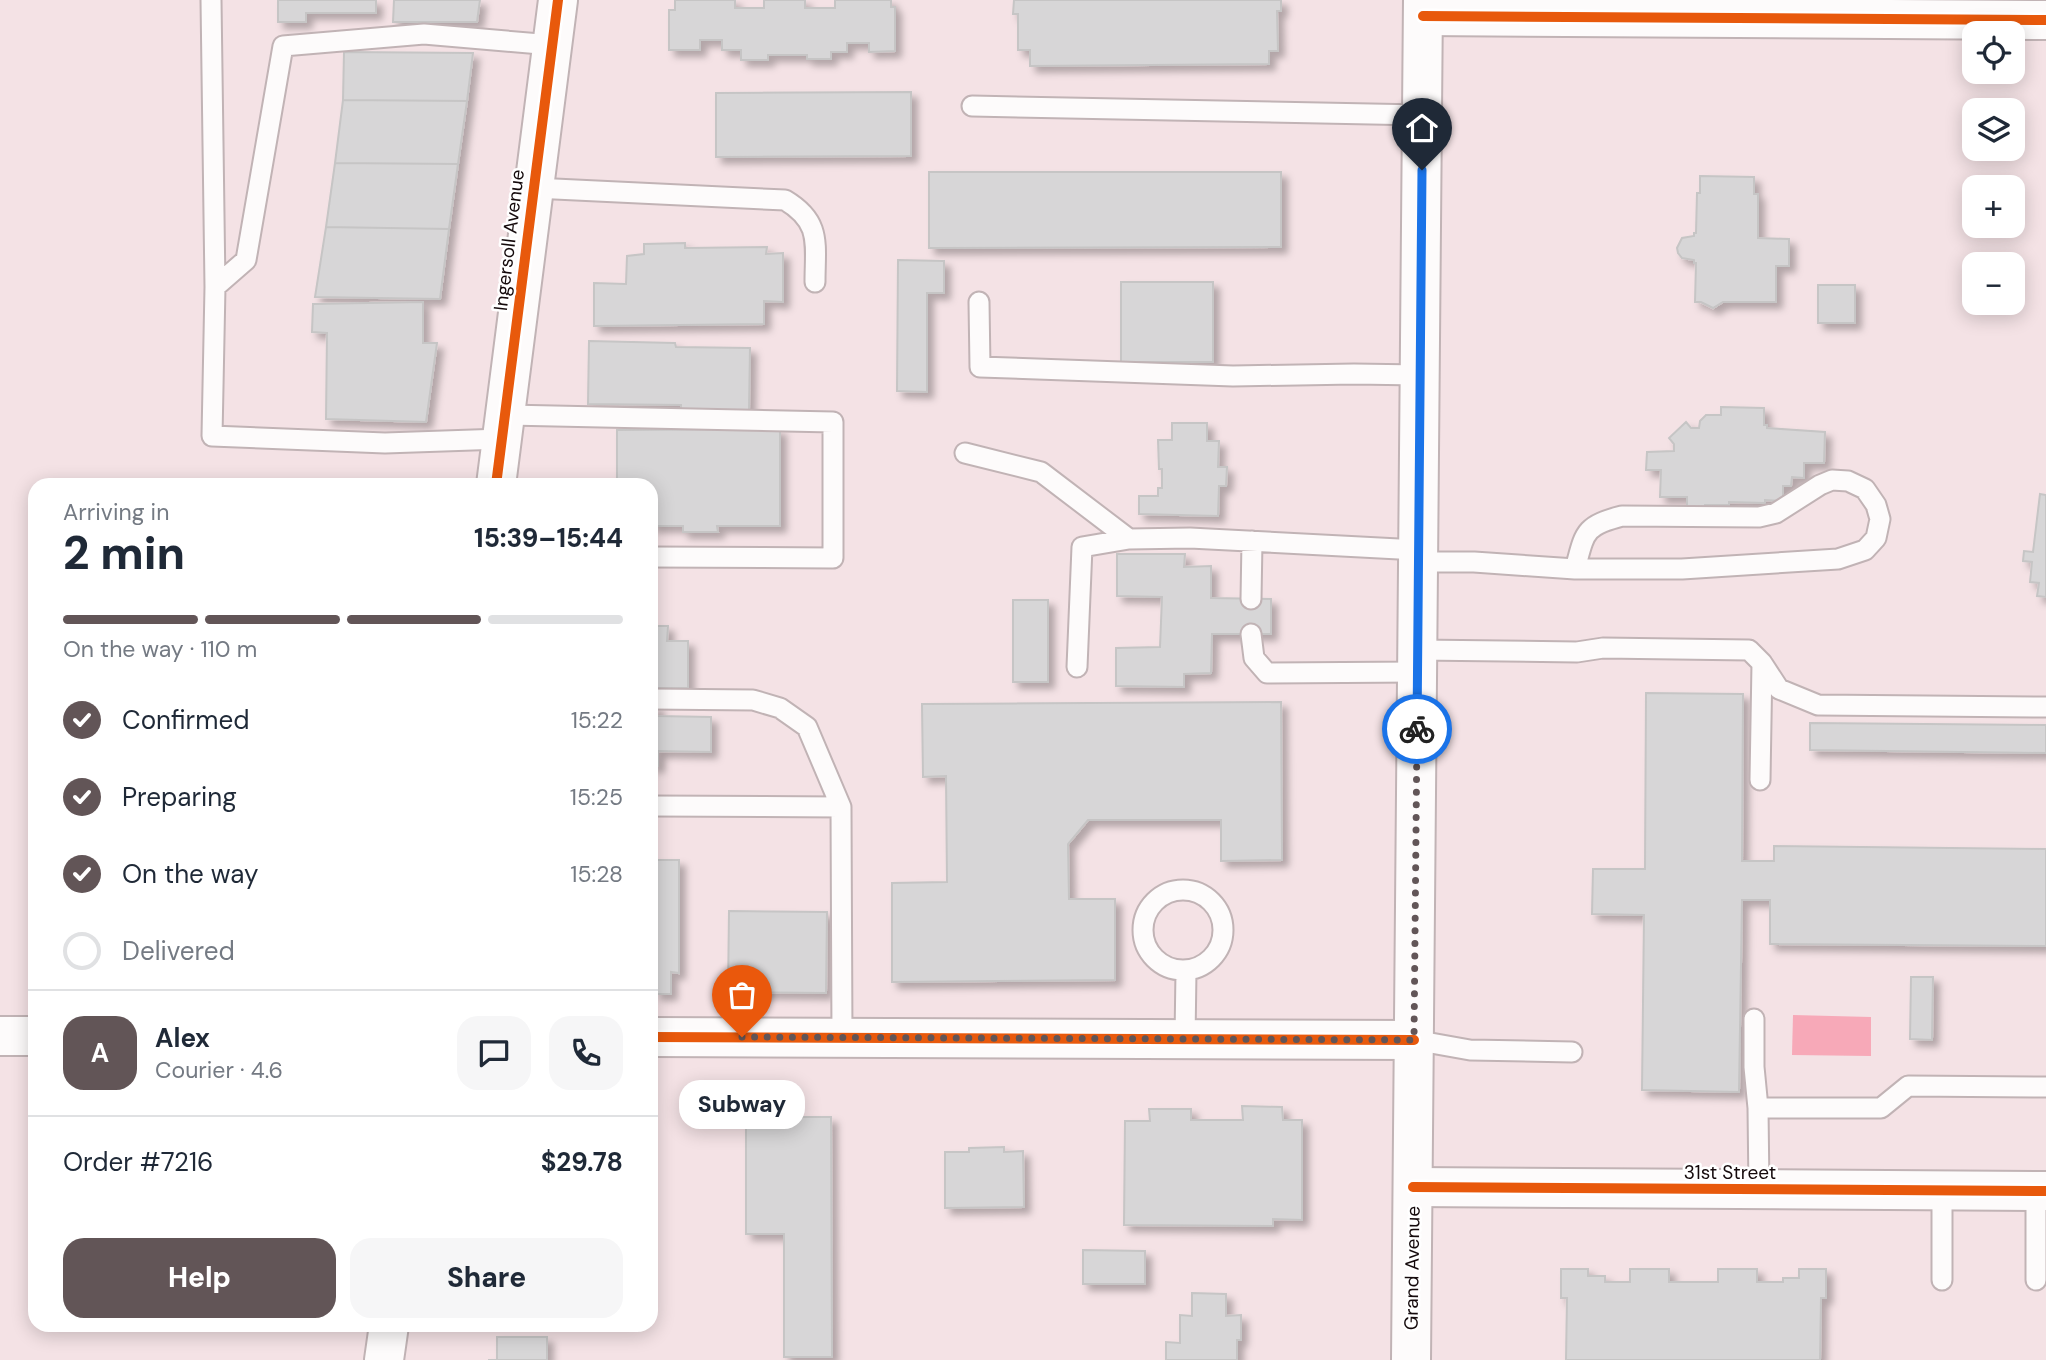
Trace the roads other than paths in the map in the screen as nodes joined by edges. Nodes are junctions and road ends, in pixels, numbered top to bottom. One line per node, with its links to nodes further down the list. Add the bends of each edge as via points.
1 (211, 0): 11 (lane)
2 (558, 0): 6 (street, Ingersoll Avenue)
3 (1423, 8): 4 (street); 8 (street, Grand Avenue)
4 (1630, 9): 5 (street)
5 (2046, 20)
6 (552, 45): 9 (street, Ingersoll Avenue); 11 (lane, via 424,34 283,46 246,260)
7 (972, 106): 8 (lane)
8 (1422, 115): 13 (street, Grand Avenue)
9 (534, 188): 10 (lane, via 785,200 800,209 815,233); 14 (street, Ingersoll Avenue)
10 (815, 282)
11 (215, 288): 14 (lane, via 212,436 385,443)
12 (979, 302): 13 (lane, via 980,367 1233,376)
13 (1420, 375): 20 (street, Grand Avenue)
14 (503, 427): 16 (street, Ingersoll Avenue); 19 (lane, via 832,422 832,558)
15 (965, 453): 17 (lane, via 1041,472)
16 (497, 478)
17 (1129, 539): 18 (lane); 26 (lane, via 1082,547)
18 (1252, 541): 20 (lane); 22 (lane)
19 (658, 556)
20 (1418, 556): 21 (lane); 24 (street, Grand Avenue)
21 (1574, 569): 21 (lane, via 1585,535 1598,523 1622,516 1759,517 1776,513 1832,480 1865,489 1880,519 1876,538 1866,550 1838,559 1682,569)
22 (1251, 599)
23 (1251, 634): 24 (lane, via 1254,658 1267,673)
24 (1417, 661): 25 (lane, via 1577,660 1602,648 1749,650); 39 (street, Grand Avenue)
25 (1762, 663): 28 (lane, via 1779,689 1818,705); 29 (lane)
26 (1077, 667)
27 (658, 699): 31 (lane, via 753,700 780,708 807,727)
28 (2046, 707)
29 (1760, 779)
30 (658, 806): 31 (lane)
31 (841, 807): 37 (lane)
32 (1186, 971): 32 (lane, via 1159,964 1150,954 1142,928 1153,903 1176,890 1189,890 1212,902 1223,926 1222,939 1209,961); 38 (lane)
33 (1754, 1019): 42 (lane)
34 (0, 1036): 35 (street)
35 (28, 1036)
36 (658, 1037): 37 (street)
37 (842, 1038): 38 (street)
38 (1185, 1039): 39 (street)
39 (1414, 1040): 40 (lane, via 1470,1050); 43 (street, Grand Avenue)
40 (1572, 1052)
41 (2046, 1087): 42 (lane, via 1908,1086 1881,1108)
42 (1758, 1108): 44 (lane)
43 (1413, 1187): 44 (street, 31st Street); 51 (street, Grand Avenue)
44 (1759, 1190): 45 (street, 31st Street)
45 (1942, 1190): 46 (street, 31st Street); 47 (lane)
46 (2041, 1191): 48 (lane)
47 (1942, 1280)
48 (2036, 1280)
49 (388, 1332): 50 (street)
50 (384, 1360)
51 (1411, 1360)

